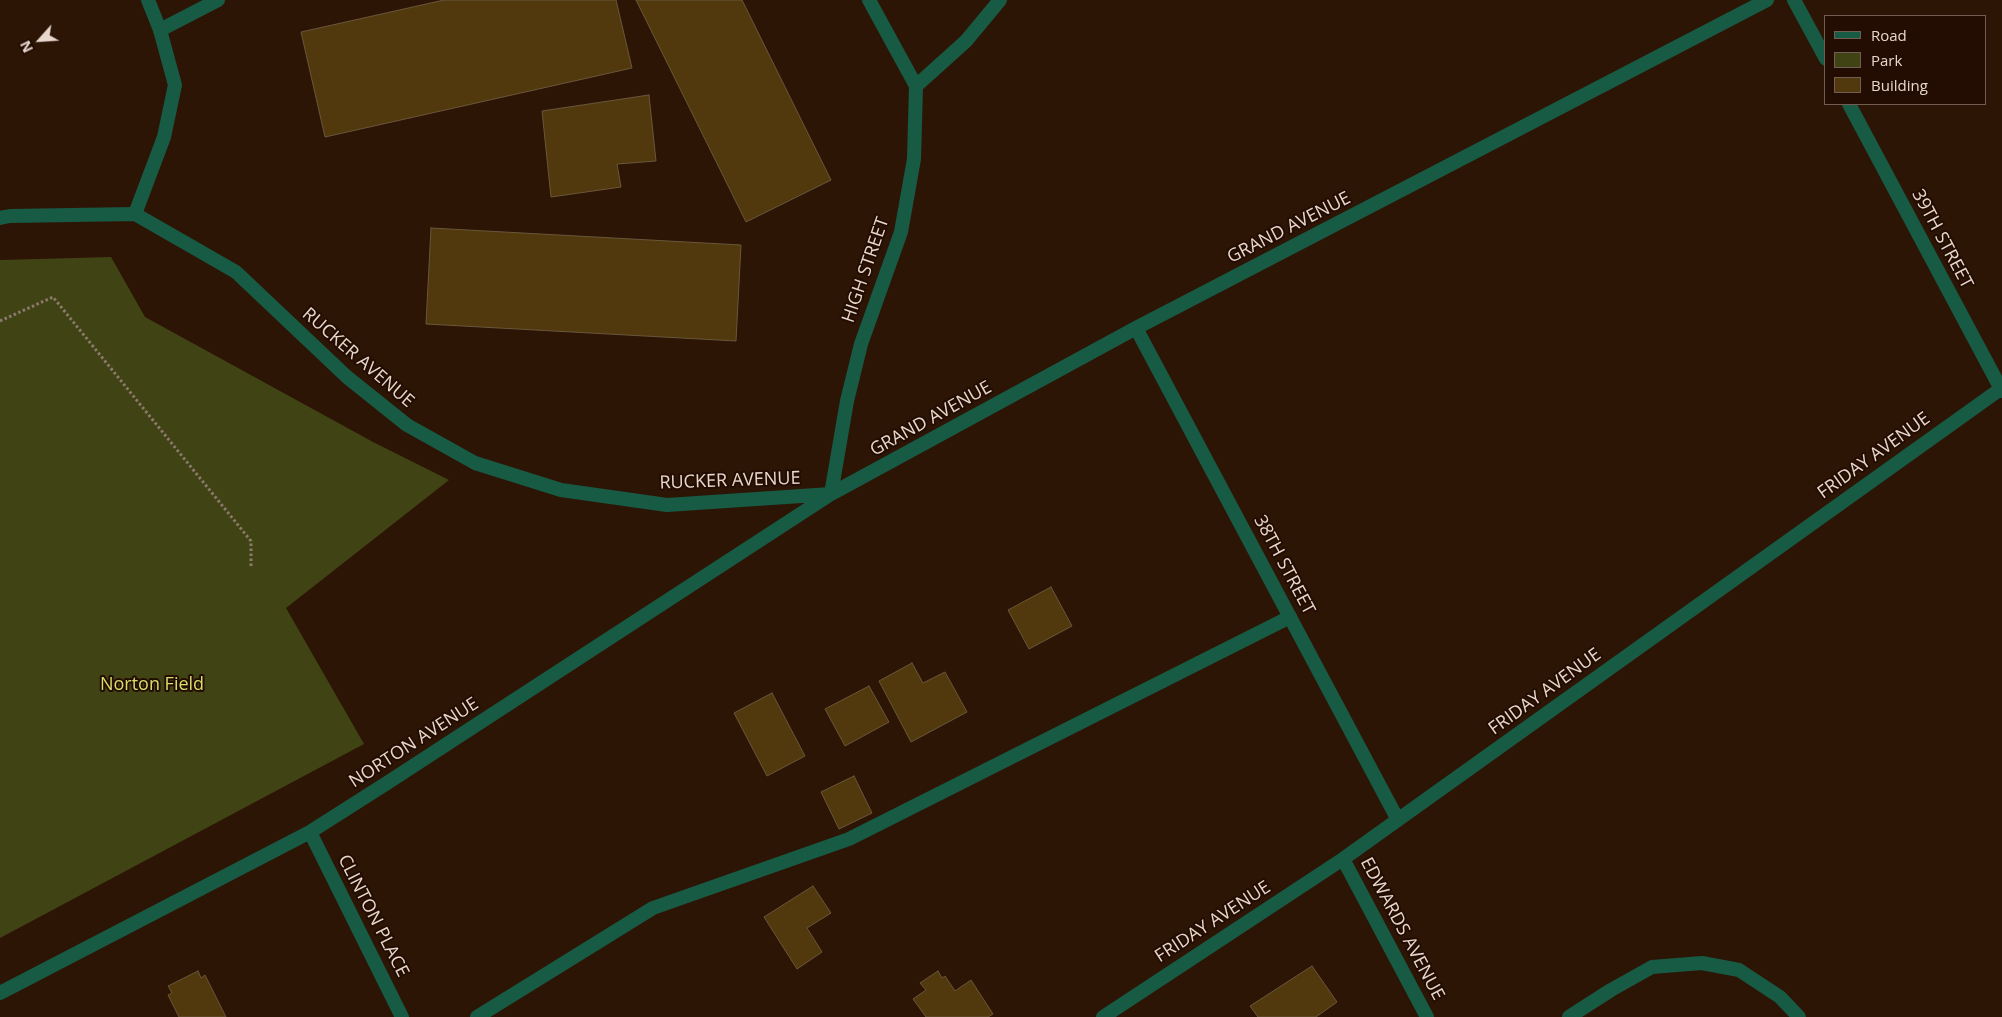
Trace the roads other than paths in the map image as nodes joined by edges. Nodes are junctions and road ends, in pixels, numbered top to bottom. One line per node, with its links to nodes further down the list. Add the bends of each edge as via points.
1 (148, 0): 7 (street)
2 (218, 0): 7 (street)
3 (869, 0): 9 (street)
4 (1000, 0): 9 (street, via 966,41)
5 (1767, 0): 13 (street, GRAND AVENUE)
6 (1794, 0): 8 (street)
7 (160, 30): 11 (street, via 175,85 164,137)
8 (1824, 55)
9 (916, 86): 15 (street, HIGH STREET, via 914,159 901,232 861,344 847,401)
10 (1851, 105): 14 (street, 39TH STREET)
11 (135, 214): 12 (street); 15 (street, RUCKER AVENUE, via 236,272 346,377 406,425 475,463 561,490 667,505)
12 (0, 218)
13 (1136, 328): 15 (street, GRAND AVENUE); 16 (street, 38TH STREET)
14 (2002, 389): 17 (street, FRIDAY AVENUE)
15 (831, 494): 18 (street, NORTON AVENUE)
16 (1290, 617): 17 (street, 38TH STREET); 22 (street, via 849,839 653,908)
17 (1398, 820): 19 (street, FRIDAY AVENUE)
18 (310, 832): 20 (street, NORTON AVENUE); 21 (street, CLINTON PLACE)
19 (1343, 859): 23 (street, FRIDAY AVENUE); 24 (street, EDWARDS AVENUE)
20 (0, 993)
21 (402, 1017)
22 (477, 1017)
23 (1103, 1017)
24 (1428, 1017)
25 (1569, 1017): 26 (street, via 1652,967 1702,963 1739,970 1780,997)
26 (1799, 1017)

